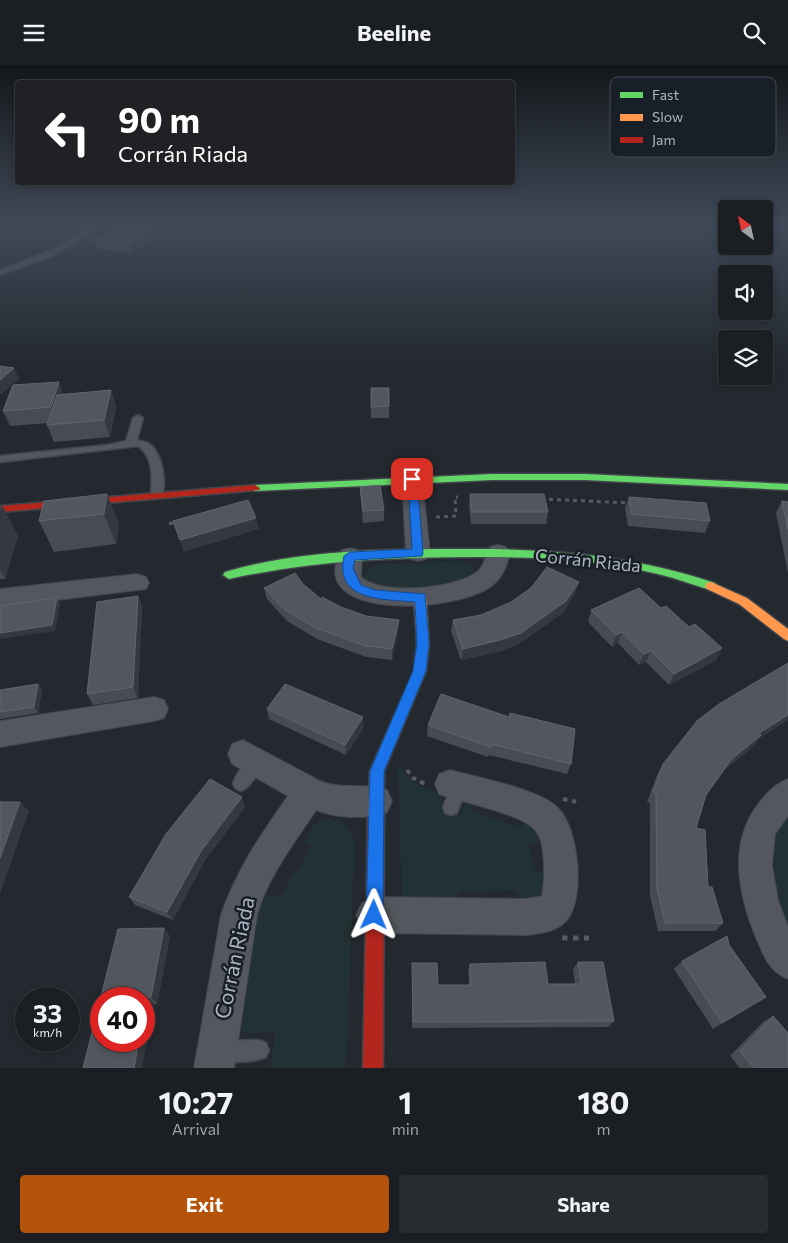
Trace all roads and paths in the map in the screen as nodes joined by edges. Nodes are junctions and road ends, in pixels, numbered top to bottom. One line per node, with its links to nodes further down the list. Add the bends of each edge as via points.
1 (138, 418): 2 (lane)
2 (131, 443): 3 (lane, via 107,449); 6 (lane, via 143,444 150,450 156,469)
3 (0, 459)
4 (412, 479): 5 (street, via 585,477); 6 (street); 14 (street)
5 (788, 487)
6 (157, 495): 10 (street)
7 (464, 498): 11 (path, via 455,497 456,516)
8 (536, 499): 9 (path)
9 (634, 503)
10 (0, 509)
11 (428, 517)
12 (179, 522): 13 (path)
13 (169, 524)
14 (418, 553): 15 (street, Corrán Riada); 16 (street, Corrán Riada)
15 (498, 553): 20 (street, via 498,563 487,578 453,593); 22 (street, Corrán Riada, via 605,559 676,574 728,593)
16 (350, 556): 18 (street, Corrán Riada, via 270,564); 20 (street, via 347,568 356,588 375,594)
17 (222, 563): 18 (lane, Corrán Riada)
18 (229, 575)
19 (137, 583): 21 (street)
20 (420, 597): 25 (street, via 423,643 420,671)
21 (0, 598)
22 (788, 636)
23 (154, 709): 24 (street)
24 (0, 734)
25 (384, 752): 28 (path, via 397,757 412,778); 30 (street, via 377,771)
26 (247, 766): 27 (street)
27 (310, 792): 30 (street, via 330,799); 36 (street, Corrán Riada, via 243,899)
28 (453, 793): 31 (street, via 529,809 547,819 556,835 560,861 562,890 556,907 543,916 527,917)
29 (788, 794): 34 (street, via 766,818 759,833 756,862 760,898 774,938)
30 (376, 801): 31 (street)
31 (374, 915): 37 (street)
32 (559, 938): 33 (path)
33 (589, 938)
34 (788, 961)
35 (259, 1050): 36 (lane, Corrán Riada)
36 (215, 1059)
37 (373, 1068)

